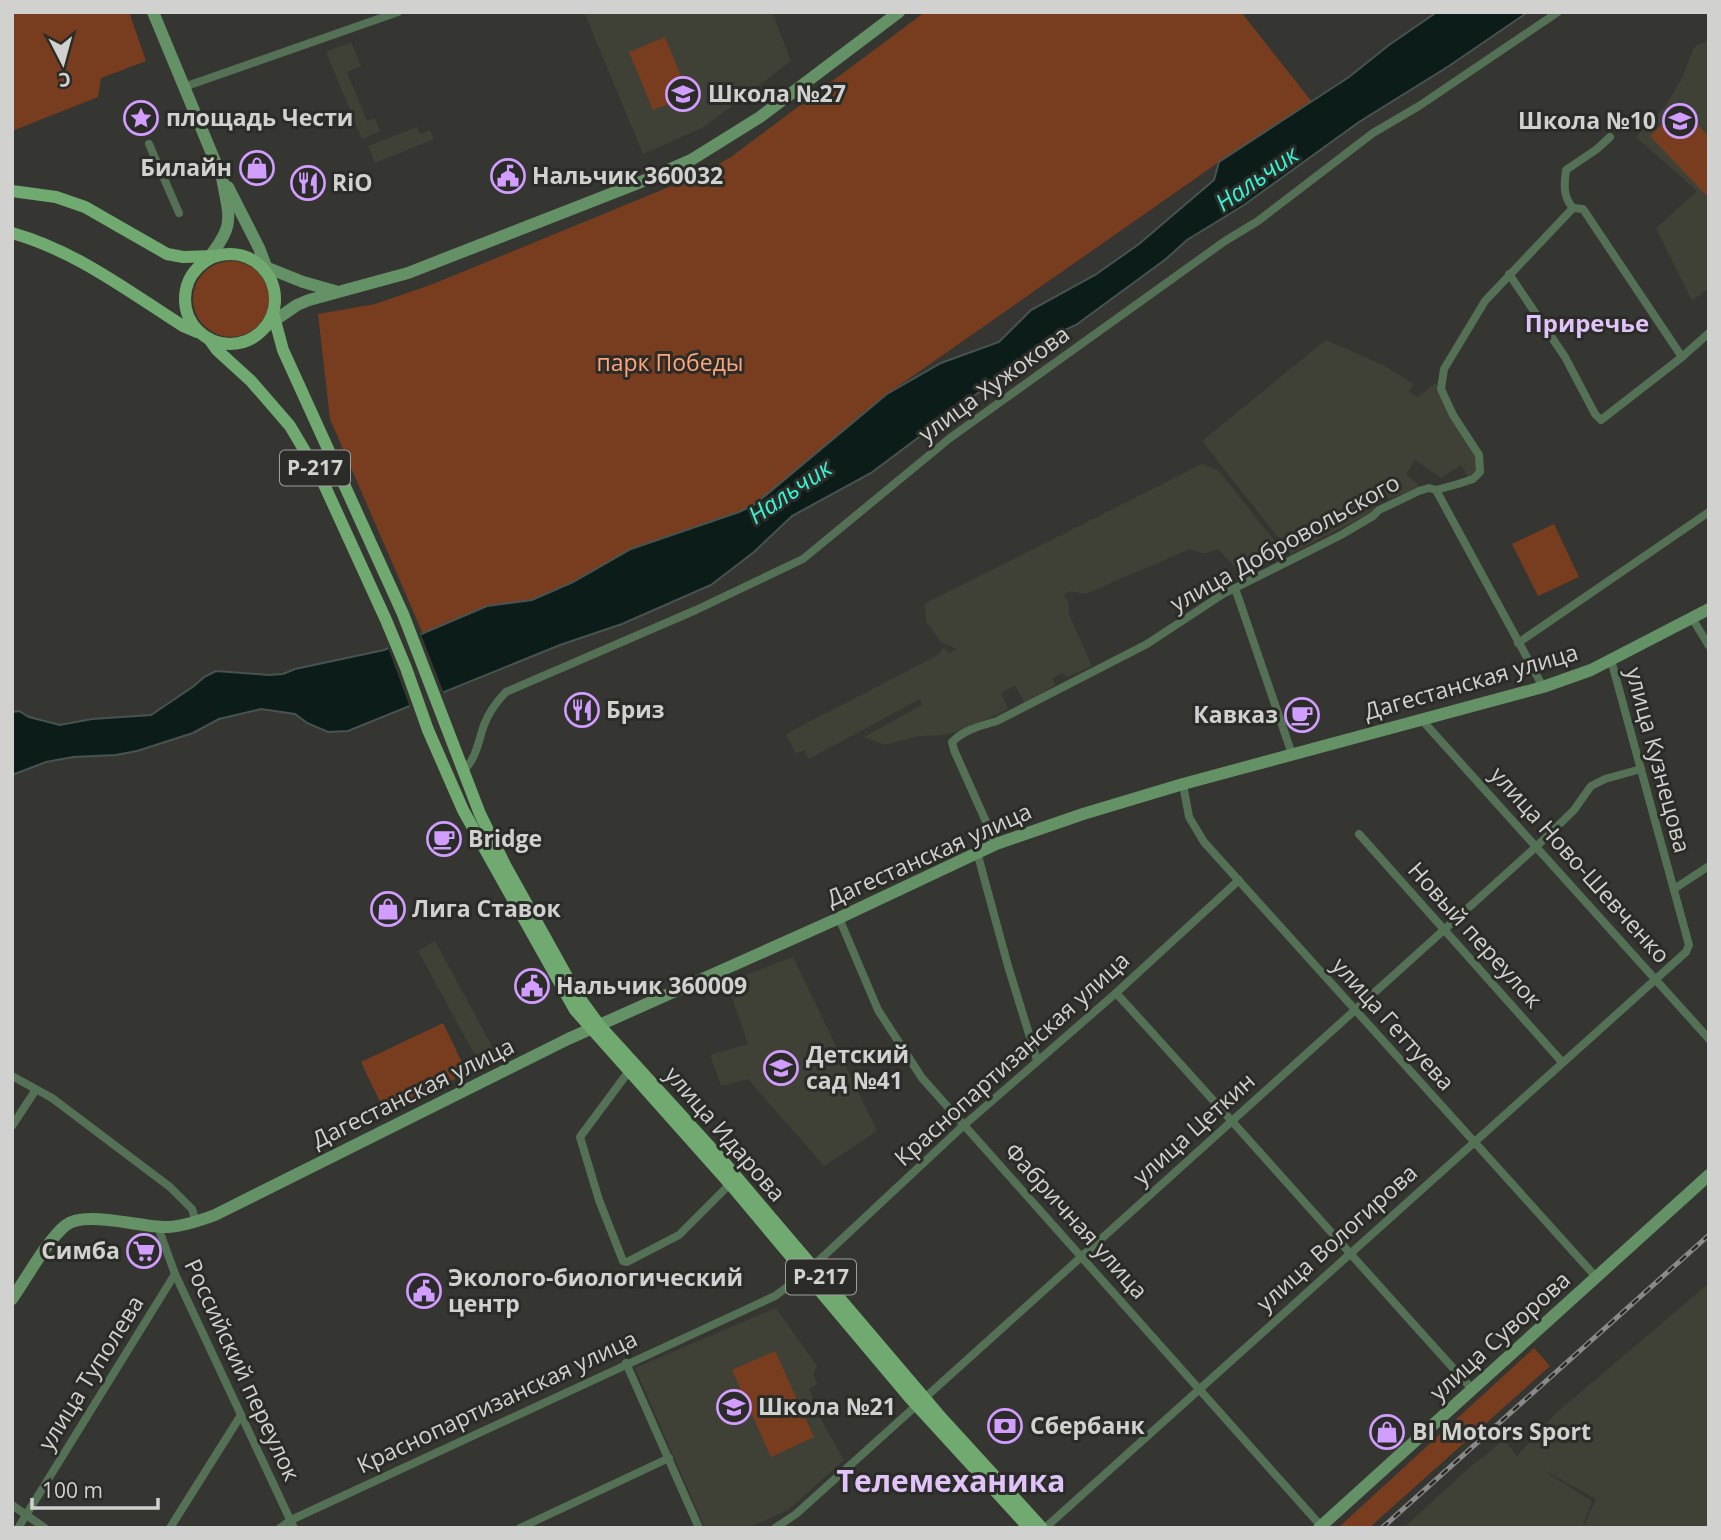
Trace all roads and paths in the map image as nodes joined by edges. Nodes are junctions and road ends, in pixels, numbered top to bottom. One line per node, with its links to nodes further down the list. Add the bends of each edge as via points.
1 (153, 12): 5 (street)
2 (398, 12): 5 (street)
3 (899, 12): 16 (street, via 760,117 691,160 408,273)
4 (1558, 12): 33 (street, улица Хужокова, via 1373,133 1258,221 950,438 803,559 506,692 491,710 476,754)
5 (184, 88): 8 (street)
6 (1610, 137): 10 (street, via 1566,170 1565,192)
7 (151, 143): 11 (street)
8 (222, 178): 13 (street, via 230,221); 14 (street)
9 (12, 191): 13 (main road, via 56,197 85,207 167,254)
10 (1573, 208): 15 (street, улица Добровольского); 20 (street, via 1583,209)
11 (181, 212)
12 (12, 233): 19 (main road, Р-217, via 76,258)
13 (211, 258): 14 (main road, via 243,256); 19 (main road, Р-217, via 190,278 185,302 193,325)
14 (265, 270): 16 (street); 17 (main road, Р-217, via 275,291)
15 (1509, 274): 20 (street, via 1601,420); 21 (street, улица Добровольского, via 1470,322 1440,383 1453,415 1479,455 1481,469 1473,479)
16 (335, 291): 17 (street)
17 (271, 320): 19 (main road, Р-217, via 258,335 239,343); 33 (main road, улица Идарова / Р-217, via 403,614)
18 (1709, 333): 20 (street)
19 (205, 336): 47 (main road, улица Идарова / Р-217, via 260,391 300,442 386,620 477,839 565,992)
20 (1682, 357)
21 (1436, 490): 23 (street, улица Добровольского, via 1429,488 1398,500 1341,535); 26 (street)
22 (1709, 512): 26 (street)
23 (1235, 588): 31 (street); 36 (street, улица Добровольского, via 1147,644 952,742)
24 (1709, 609): 25 (street, Дагестанская улица)
25 (1692, 618): 27 (street); 28 (street, Дагестанская улица)
26 (1518, 643): 29 (street)
27 (1709, 646)
28 (1611, 660): 29 (street, Дагестанская улица); 32 (street, улица Кузнецова)
29 (1543, 687): 30 (street, Дагестанская улица)
30 (1421, 719): 31 (street, Дагестанская улица); 37 (street, улица Ново-Шевченко)
31 (1292, 754): 34 (street, Дагестанская улица)
32 (1641, 769): 37 (street, улица Цеткин, via 1591,786); 41 (street, улица Кузнецова)
33 (464, 770): 47 (main road, улица Идарова / Р-217, via 505,865)
34 (1183, 784): 36 (street, Дагестанская улица); 40 (street, улица Геттуева, via 1195,830)
35 (1359, 834): 43 (street, Новый переулок)
36 (996, 844): 38 (street, Дагестанская улица)
37 (1537, 846): 43 (street, улица Цеткин); 44 (street, улица Ново-Шевченко)
38 (977, 852): 42 (street, Дагестанская улица); 49 (street)
39 (1709, 866): 41 (street)
40 (1239, 880): 45 (street, Краснопартизанская улица); 46 (street, улица Геттуева)
41 (1674, 890): 44 (street, улица Кузнецова, via 1689,948)
42 (839, 918): 47 (street, Дагестанская улица); 56 (street, Фабричная улица, via 878,1010 922,1078)
43 (1444, 930): 46 (street, улица Цеткин); 50 (street, Новый переулок)
44 (1656, 978): 48 (street, улица Ново-Шевченко); 50 (street, улица Вологирова)
45 (1116, 993): 49 (street, Краснопартизанская улица); 54 (street)
46 (1354, 1011): 54 (street, улица Цеткин); 57 (street, улица Геттуева)
47 (596, 1028): 51 (main road, улица Идарова / Р-217); 60 (street, Дагестанская улица); 64 (main road, улица Идарова / Р-217, via 723,1161)
48 (1709, 1040)
49 (1037, 1060): 56 (street, Краснопартизанская улица)
50 (1562, 1062): 57 (street, улица Вологирова)
51 (629, 1071): 59 (main road, улица Идарова / Р-217); 59 (street, via 580,1136 619,1258 623,1262 678,1235)
52 (12, 1076): 53 (street, Российский переулок)
53 (35, 1091): 55 (street); 60 (street, Российский переулок, via 52,1098 170,1187 192,1209)
54 (1233, 1120): 62 (street); 63 (street, улица Цеткин)
55 (12, 1126)
56 (963, 1126): 63 (street, Фабричная улица); 64 (street, Краснопартизанская улица)
57 (1474, 1142): 62 (street, улица Вологирова); 66 (street, улица Геттуева)
58 (1709, 1175): 66 (street, улица Суворова)
59 (730, 1184): 64 (main road, улица Идарова / Р-217)
60 (196, 1222): 61 (street, Дагестанская улица)
61 (158, 1227): 65 (street, Российский переулок); 67 (street, Дагестанская улица, via 71,1221)
62 (1349, 1254): 69 (street, улица Вологирова); 70 (street)
63 (1082, 1255): 69 (street, Фабричная улица); 71 (street, улица Цеткин)
64 (808, 1270): 68 (street, Краснопартизанская улица, via 775,1296); 71 (main road, улица Идарова / Р-217)
65 (175, 1274): 72 (street, Российский переулок); 75 (street, улица Туполева)
66 (1596, 1277): 70 (street, улица Суворова)
67 (12, 1299)
68 (626, 1363): 73 (street); 76 (street, Краснопартизанская улица)
69 (1200, 1388): 77 (street, Фабричная улица); 86 (street, улица Вологирова)
70 (1473, 1390): 77 (street, улица Суворова)
71 (921, 1403): 84 (street, улица Цеткин); 85 (main road, улица Идарова / Р-217); 86 (main road, улица Идарова / Р-217)
72 (241, 1415): 76 (street, Российский переулок); 80 (street)
73 (668, 1458): 82 (street); 83 (street)
74 (12, 1505): 75 (street)
75 (27, 1515): 78 (street, улица Туполева); 79 (street)
76 (292, 1524): 81 (street, Краснопартизанская улица)
77 (1320, 1527)
78 (18, 1528)
79 (45, 1528)
80 (170, 1528)
81 (280, 1528)
82 (520, 1528)
83 (699, 1528)
84 (775, 1528)
85 (1030, 1528)
86 (1044, 1528)

